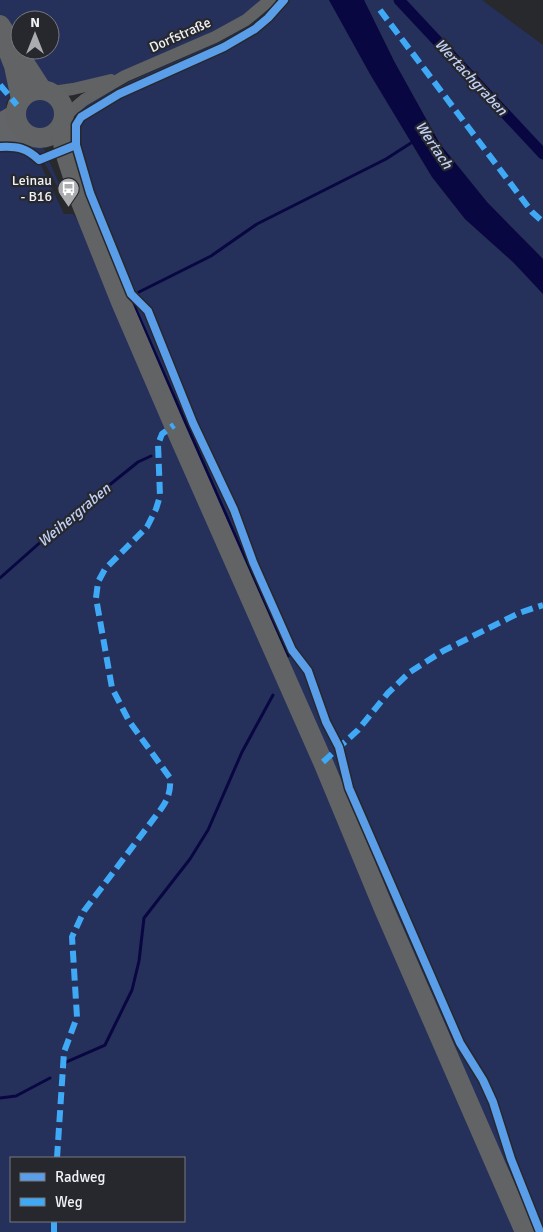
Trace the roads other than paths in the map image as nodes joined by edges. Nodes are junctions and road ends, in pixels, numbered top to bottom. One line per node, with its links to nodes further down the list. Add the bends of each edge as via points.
1 (270, 0): 4 (street, Dorfstraße, via 246,20 215,37)
2 (0, 25): 5 (main road)
3 (0, 33): 6 (main road, via 14,66)
4 (125, 76): 5 (street, via 73,89); 7 (street, via 84,100)
5 (47, 91): 6 (main road, via 28,93); 7 (main road, via 60,98 63,104)
6 (12, 111): 9 (main road, via 19,126)
7 (63, 123): 9 (main road, via 52,135); 10 (main road, via 64,149)
8 (0, 136): 9 (street, via 9,133)
9 (35, 137): 10 (main road)
10 (81, 202): 11 (main road, via 174,425)
11 (525, 1232)

